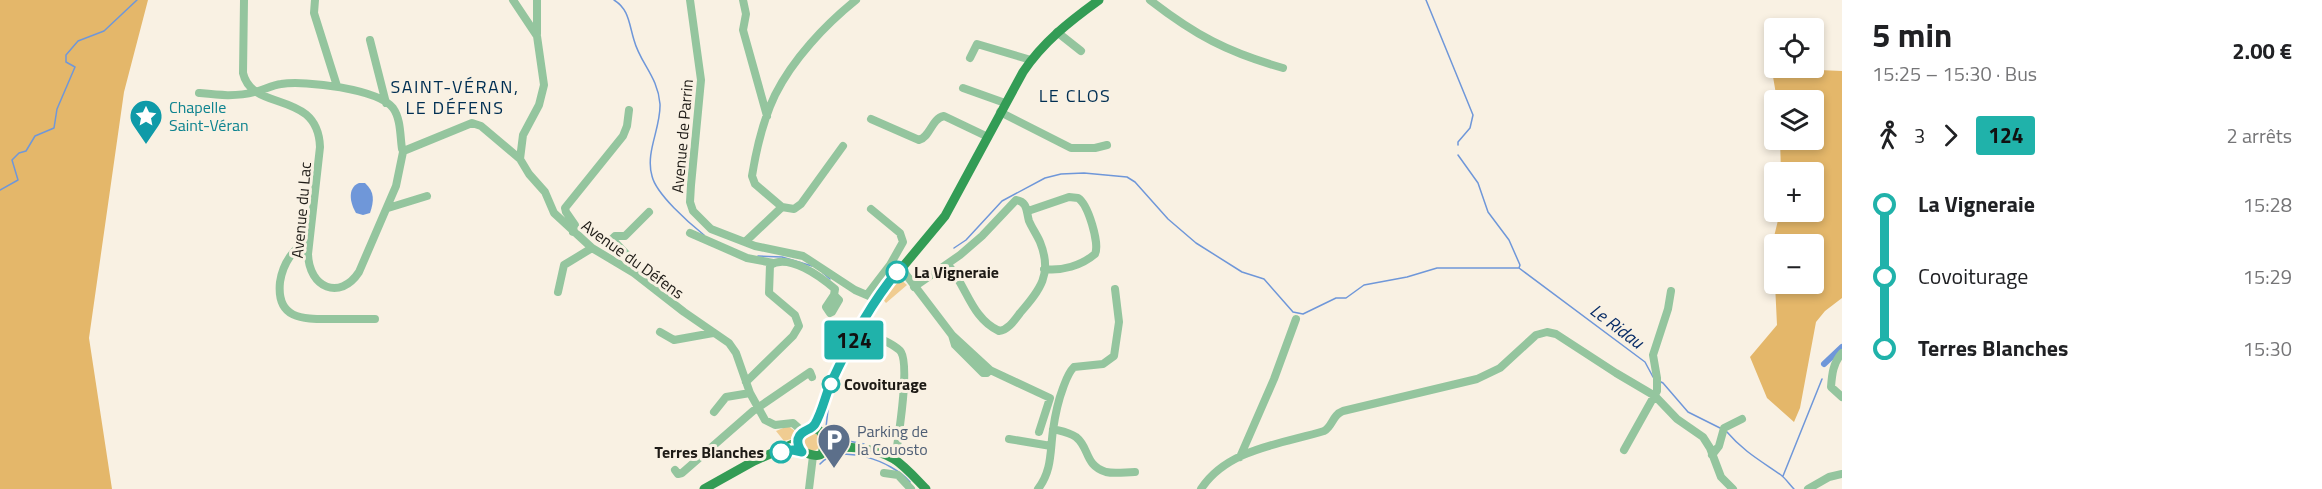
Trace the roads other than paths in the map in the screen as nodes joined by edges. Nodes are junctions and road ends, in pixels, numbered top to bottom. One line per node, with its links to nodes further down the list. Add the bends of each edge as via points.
1 (244, 0): 19 (street, via 243,73 247,84)
2 (315, 0): 17 (street, via 314,13)
3 (513, 0): 11 (street)
4 (537, 0): 11 (street)
5 (690, 0): 40 (street, Avenue de Parrin, via 701,88 690,203 707,226)
6 (743, 0): 24 (street, via 743,30)
7 (856, 0): 24 (street, via 820,34 791,70)
8 (1098, 0): 10 (main road)
9 (1150, 0): 16 (street, via 1199,36)
10 (1057, 32): 13 (street); 15 (main road)
11 (537, 36): 30 (street, via 544,90 523,135)
12 (370, 40): 21 (street)
13 (1081, 51)
14 (970, 58): 15 (street, via 978,44)
15 (1031, 60): 22 (main road)
16 (1283, 68)
17 (337, 86): 19 (street, via 285,83); 21 (street)
18 (963, 88): 22 (street)
19 (257, 92): 20 (street, via 235,96); 39 (street, Avenue du Lac, via 302,111 318,129 320,147)
20 (199, 93)
21 (386, 102): 29 (street, via 397,119)
22 (1003, 108): 26 (main road); 27 (street, via 1071,148)
23 (629, 110): 37 (street, via 623,136 565,208 575,225)
24 (767, 117): 32 (street, via 752,178)
25 (871, 119): 26 (street, via 919,140 944,116)
26 (988, 137): 44 (main road, via 945,216)
27 (1107, 145)
28 (843, 146): 32 (street, via 801,204 794,209)
29 (404, 150): 30 (street, Avenue du Défens, via 472,123); 33 (street, Avenue du Lac)
30 (520, 159): 37 (street, Avenue du Défens, via 545,192 554,213)
31 (427, 196): 33 (street)
32 (782, 207): 40 (street)
33 (388, 208): 39 (street, Avenue du Lac, via 359,272 342,286 325,285 311,274)
34 (872, 209): 52 (street, via 900,233 903,242)
35 (649, 212): 46 (street, via 625,236 612,238 633,261)
36 (1028, 212): 43 (street, via 1016,200); 45 (street, via 1043,250); 45 (street, via 1069,197 1085,203 1097,246 1095,254 1068,268)
37 (573, 232): 41 (street, Avenue du Défens)
38 (690, 233): 42 (street, via 750,259)
39 (309, 237): 54 (street, via 291,253 281,276 280,294 286,309 309,319)
40 (745, 242): 49 (street, Avenue de Parrin, via 803,256)
41 (592, 248): 46 (street, Avenue du Défens); 51 (street, via 564,265)
42 (773, 263): 49 (street, via 807,269 836,295); 60 (street, via 769,267 768,291 798,318 799,326)
43 (948, 265): 45 (street, via 981,320 1002,331 1039,290); 47 (street)
44 (901, 268): 47 (street); 52 (main road)
45 (1044, 269)
46 (633, 273): 57 (street, Avenue du Défens)
47 (914, 286): 69 (street, via 952,335 990,370 1050,398)
48 (1115, 289): 68 (street, via 1119,322 1114,356 1103,364 1071,370)
49 (855, 290): 52 (street, Avenue de Parrin)
50 (1671, 291): 62 (street, via 1653,355)
51 (558, 292)
52 (872, 297): 55 (main road)
53 (1296, 319): 82 (street)
54 (375, 320)
55 (860, 329): 64 (main road); 83 (street, via 898,349 903,357 905,375)
56 (660, 332): 57 (street, via 674,340)
57 (713, 333): 60 (street, Avenue du Défens, via 732,347)
58 (1842, 353): 63 (street, via 1832,371 1831,387)
59 (812, 377): 65 (street, via 810,372)
60 (746, 382): 61 (street, Avenue du Défens)
61 (750, 393): 65 (street, Avenue du Défens); 66 (street, via 727,396)
62 (1655, 396): 77 (street); 80 (street, via 1677,419 1703,437); 82 (street, via 1547,332 1536,335 1492,372 1343,411 1336,414 1326,430)
63 (1842, 397)
64 (824, 401): 70 (main road); 71 (main road)
65 (757, 408): 70 (street, via 770,424 793,423); 85 (street, via 682,473)
66 (714, 412)
67 (1742, 418): 80 (street, via 1723,430)
68 (1053, 429): 74 (street); 86 (street, via 1075,436 1090,462 1099,469)
69 (1039, 432)
70 (804, 433): 71 (main road); 78 (main road); 79 (main road, via 799,446)
71 (824, 436): 75 (main road); 76 (main road)
72 (778, 439): 78 (street)
73 (1009, 439): 74 (street)
74 (1051, 446): 93 (street, via 1050,467)
75 (850, 448): 76 (main road); 83 (main road)
76 (823, 450): 81 (main road)
77 (1624, 450)
78 (782, 451): 79 (main road); 89 (main road)
79 (802, 452): 81 (main road)
80 (1712, 455): 95 (street, via 1721,477)
81 (813, 456): 90 (street)
82 (1240, 457): 94 (street, via 1211,476)
83 (896, 460): 92 (main road)
84 (1842, 464): 88 (street)
85 (675, 470)
86 (1135, 472)
87 (884, 473): 91 (street, via 898,476)
88 (1840, 474): 96 (street)
89 (704, 489)
90 (809, 489)
91 (910, 489)
92 (926, 489)
93 (1038, 489)
94 (1201, 489)
95 (1733, 489)
96 (1808, 489)

